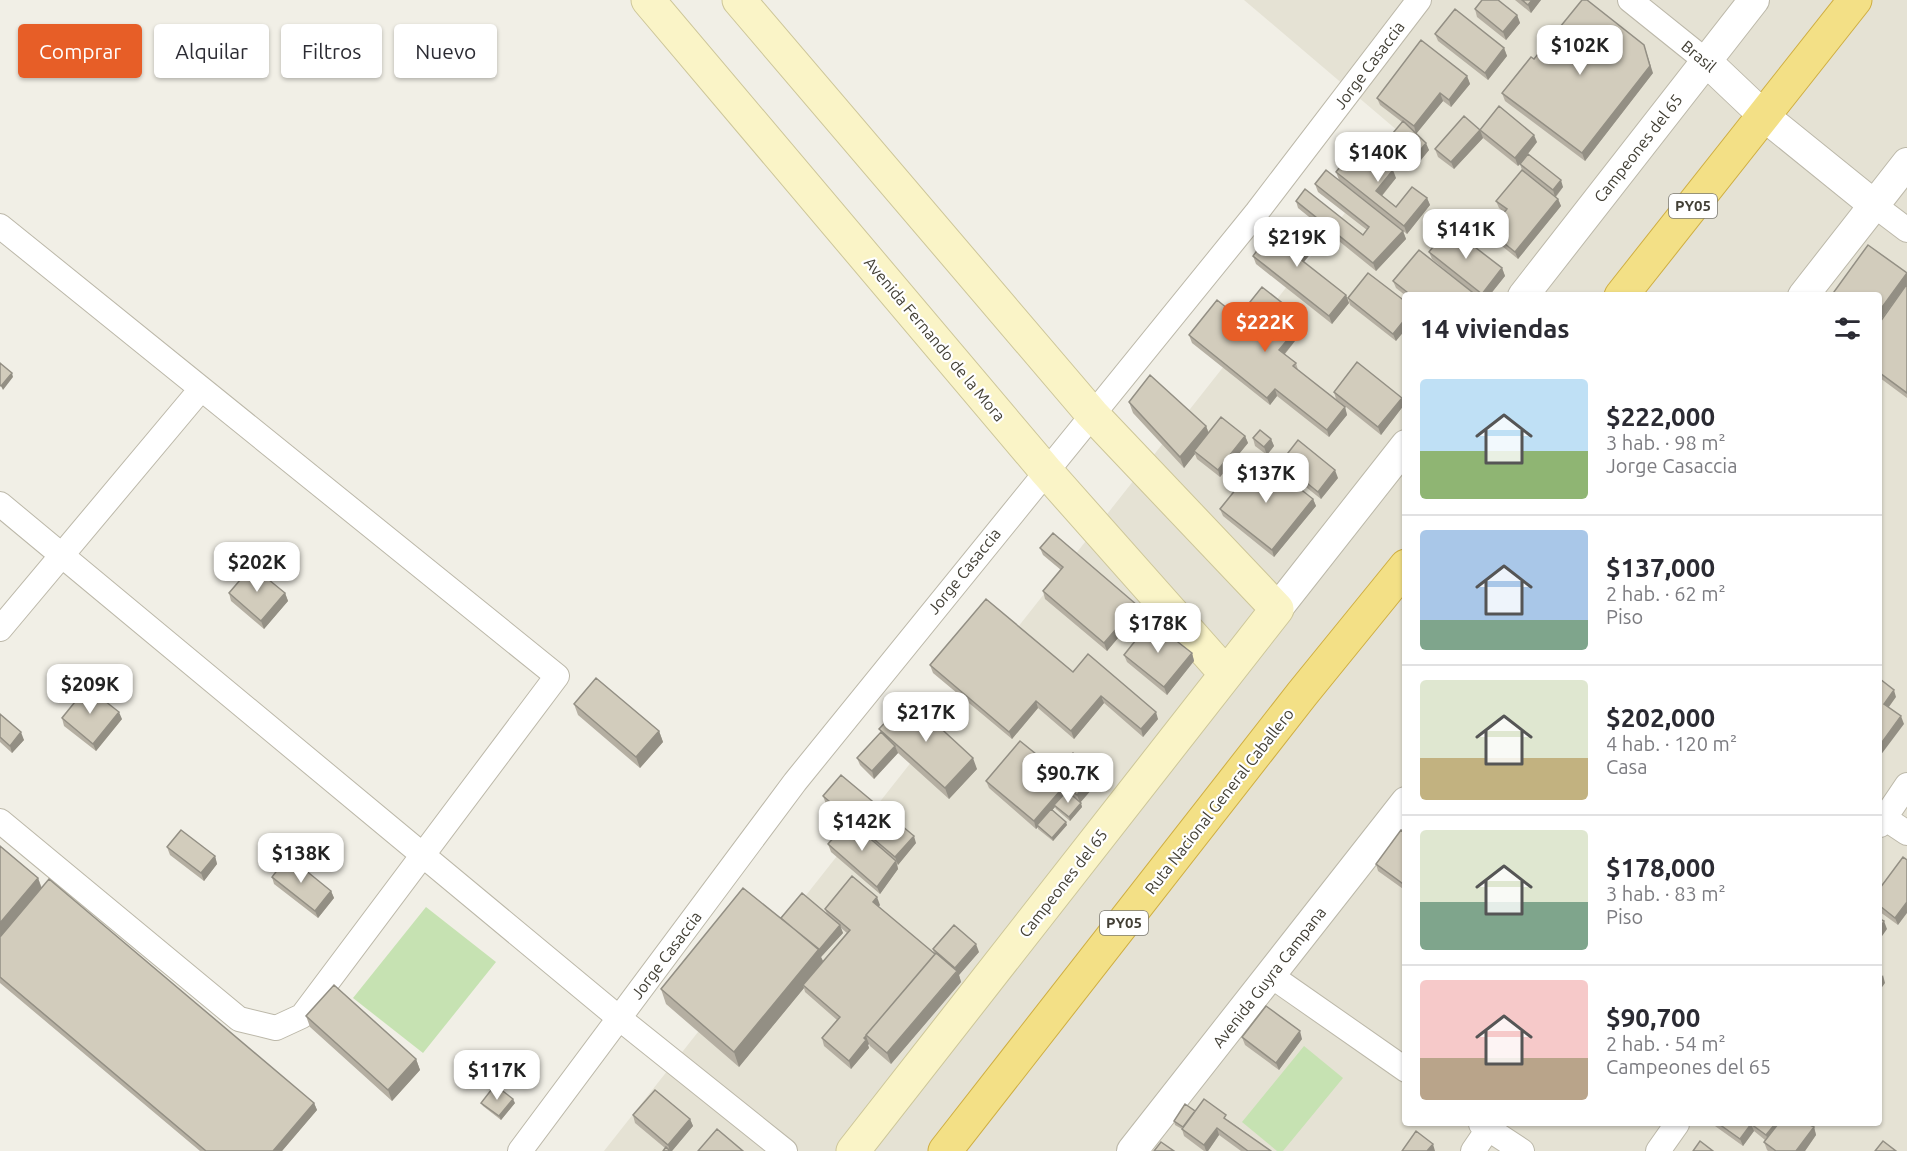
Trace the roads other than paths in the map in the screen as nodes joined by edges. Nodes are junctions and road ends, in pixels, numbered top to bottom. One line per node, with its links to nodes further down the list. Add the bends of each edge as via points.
1 (648, 0): 19 (main road, Avenida Fernando de la Mora)
2 (739, 0): 17 (main road)
3 (1419, 0): 17 (street, Jorge Casaccia, via 1257,212)
4 (1630, 0): 7 (street, Brasil)
5 (1754, 0): 7 (street, Campeones del 65)
6 (1855, 0): 8 (highway, PY05)
7 (1706, 61): 8 (street, Brasil); 13 (street, Campeones del 65)
8 (1764, 116): 10 (street, Brasil); 14 (highway, PY05)
9 (1907, 163): 10 (street)
10 (1874, 205): 12 (street); 15 (street)
11 (0, 226): 16 (street)
12 (1907, 230)
13 (1525, 292)
14 (1624, 292)
15 (1806, 292)
16 (201, 388): 21 (street); 32 (street, via 557,676)
17 (1092, 414): 19 (street, Jorge Casaccia); 23 (main road)
18 (1402, 450): 23 (street, Campeones del 65)
19 (1046, 471): 25 (main road, Avenida Fernando de la Mora); 34 (street, Jorge Casaccia, via 795,782)
20 (0, 504): 21 (street)
21 (62, 555): 24 (street); 32 (street)
22 (1402, 572): 41 (highway, Ruta Nacional General Caballero / PY05)
23 (1277, 609): 25 (main road, Campeones del 65)
24 (0, 629)
25 (1226, 674): 40 (main road, Campeones del 65)
26 (1907, 785): 28 (street)
27 (1402, 807): 33 (street, Avenida Guyra Campana)
28 (1882, 819)
29 (1882, 820): 31 (street)
30 (0, 821): 32 (street, via 239,1019 276,1029 302,1016)
31 (1907, 833)
32 (423, 856): 34 (street)
33 (1270, 975): 35 (street); 42 (street, Avenida Guyra Campana)
34 (619, 1018): 38 (street, Jorge Casaccia); 39 (street)
35 (1402, 1067)
36 (1485, 1126): 43 (street); 44 (street)
37 (1676, 1126): 45 (street)
38 (520, 1151)
39 (785, 1151)
40 (853, 1151)
41 (945, 1151)
42 (1132, 1151)
43 (1473, 1151)
44 (1522, 1151)
45 (1658, 1151)

